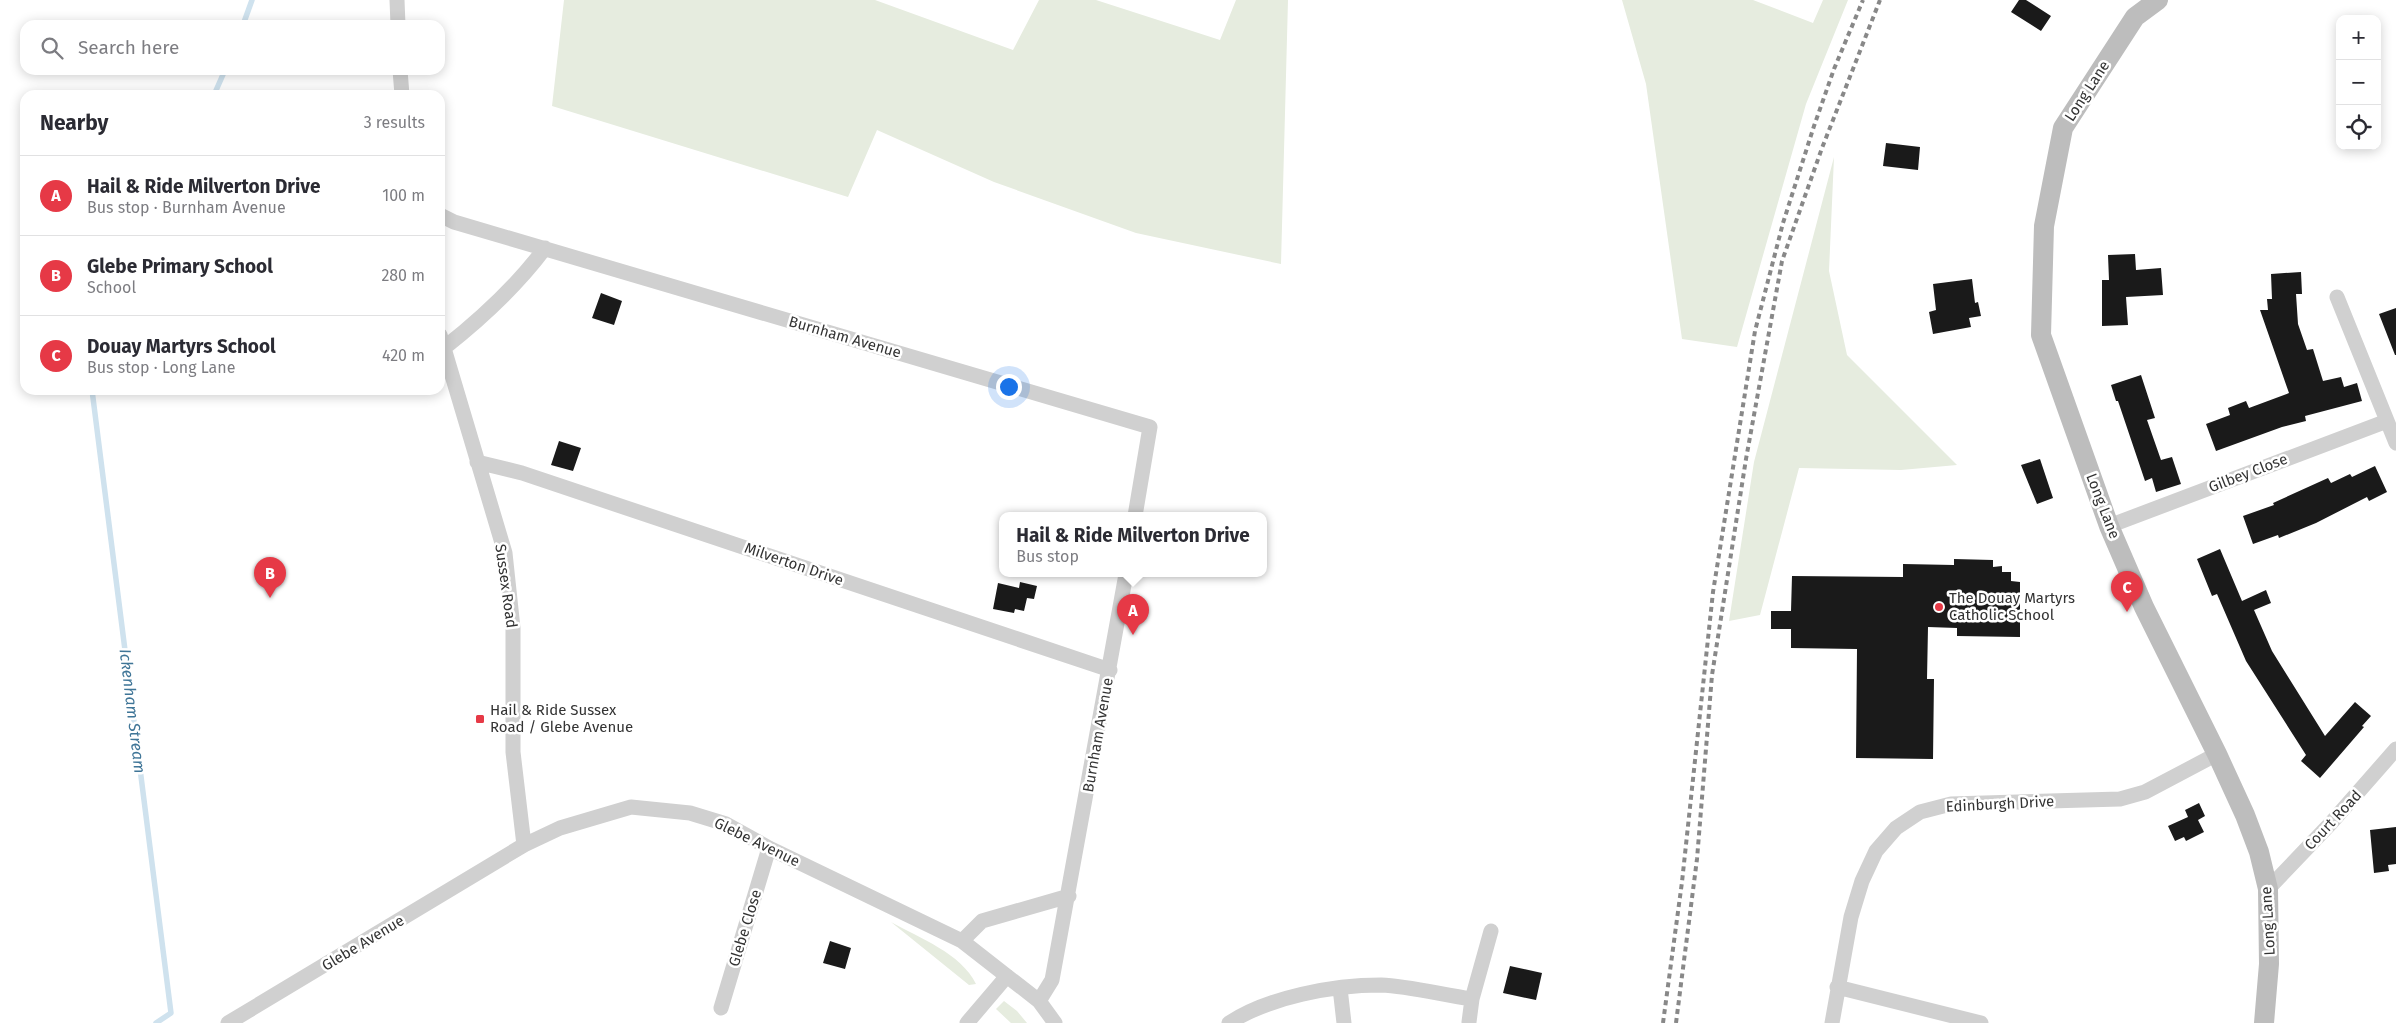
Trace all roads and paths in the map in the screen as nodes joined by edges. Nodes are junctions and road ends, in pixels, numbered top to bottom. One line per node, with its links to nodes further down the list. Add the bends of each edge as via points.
1 (397, 0): 3 (street)
2 (2158, 0): 15 (main road, Long Lane, via 2135,17 2064,128 2044,226 2041,335)
3 (398, 20)
4 (400, 75): 5 (street)
5 (402, 90)
6 (445, 220): 7 (street, Burnham Avenue)
7 (545, 248): 9 (street, via 530,269 480,320); 14 (street, Burnham Avenue, via 1150,427)
8 (2337, 297): 11 (street)
9 (445, 339)
10 (445, 351): 13 (street, Sussex Road)
11 (2387, 421): 12 (street); 15 (street, Gilbey Close)
12 (2396, 443)
13 (477, 462): 17 (street, Milverton Drive, via 522,473); 20 (street, Sussex Road, via 505,554 513,628 513,752)
14 (1136, 512)
15 (2109, 526): 19 (main road, Long Lane, via 2144,607)
16 (1126, 577): 17 (street, Burnham Avenue)
17 (1110, 670): 23 (street, Burnham Avenue)
18 (2396, 749): 22 (street, Court Road)
19 (2217, 754): 22 (main road, Long Lane, via 2259,852); 27 (street, Edinburgh Drive, via 2145,792 2120,799 1951,804 1920,812 1896,828 1876,851 1851,917)
20 (524, 845): 21 (street, Glebe Avenue, via 560,828 631,807 690,813 726,824); 33 (street, Glebe Avenue)
21 (769, 848): 25 (street, Glebe Avenue); 31 (street, Glebe Close)
22 (2268, 889): 40 (main road, Long Lane, via 2270,964)
23 (1069, 896): 25 (street, via 982,921); 30 (street, Burnham Avenue, via 1052,980)
24 (1491, 931): 29 (street)
25 (962, 941): 26 (street, Glebe Avenue)
26 (1007, 976): 30 (street, Glebe Avenue); 34 (street)
27 (1837, 987): 38 (street, Edinburgh Drive); 39 (street)
28 (1340, 988): 29 (street, via 1382,985); 36 (street, via 1300,994); 37 (street)
29 (1472, 999): 32 (street)
30 (1039, 1001): 35 (street, Glebe Avenue)
31 (721, 1008)
32 (1469, 1022)
33 (228, 1023)
34 (968, 1023)
35 (1055, 1023)
36 (1228, 1023)
37 (1344, 1023)
38 (1832, 1023)
39 (1981, 1023)
40 (2264, 1023)

